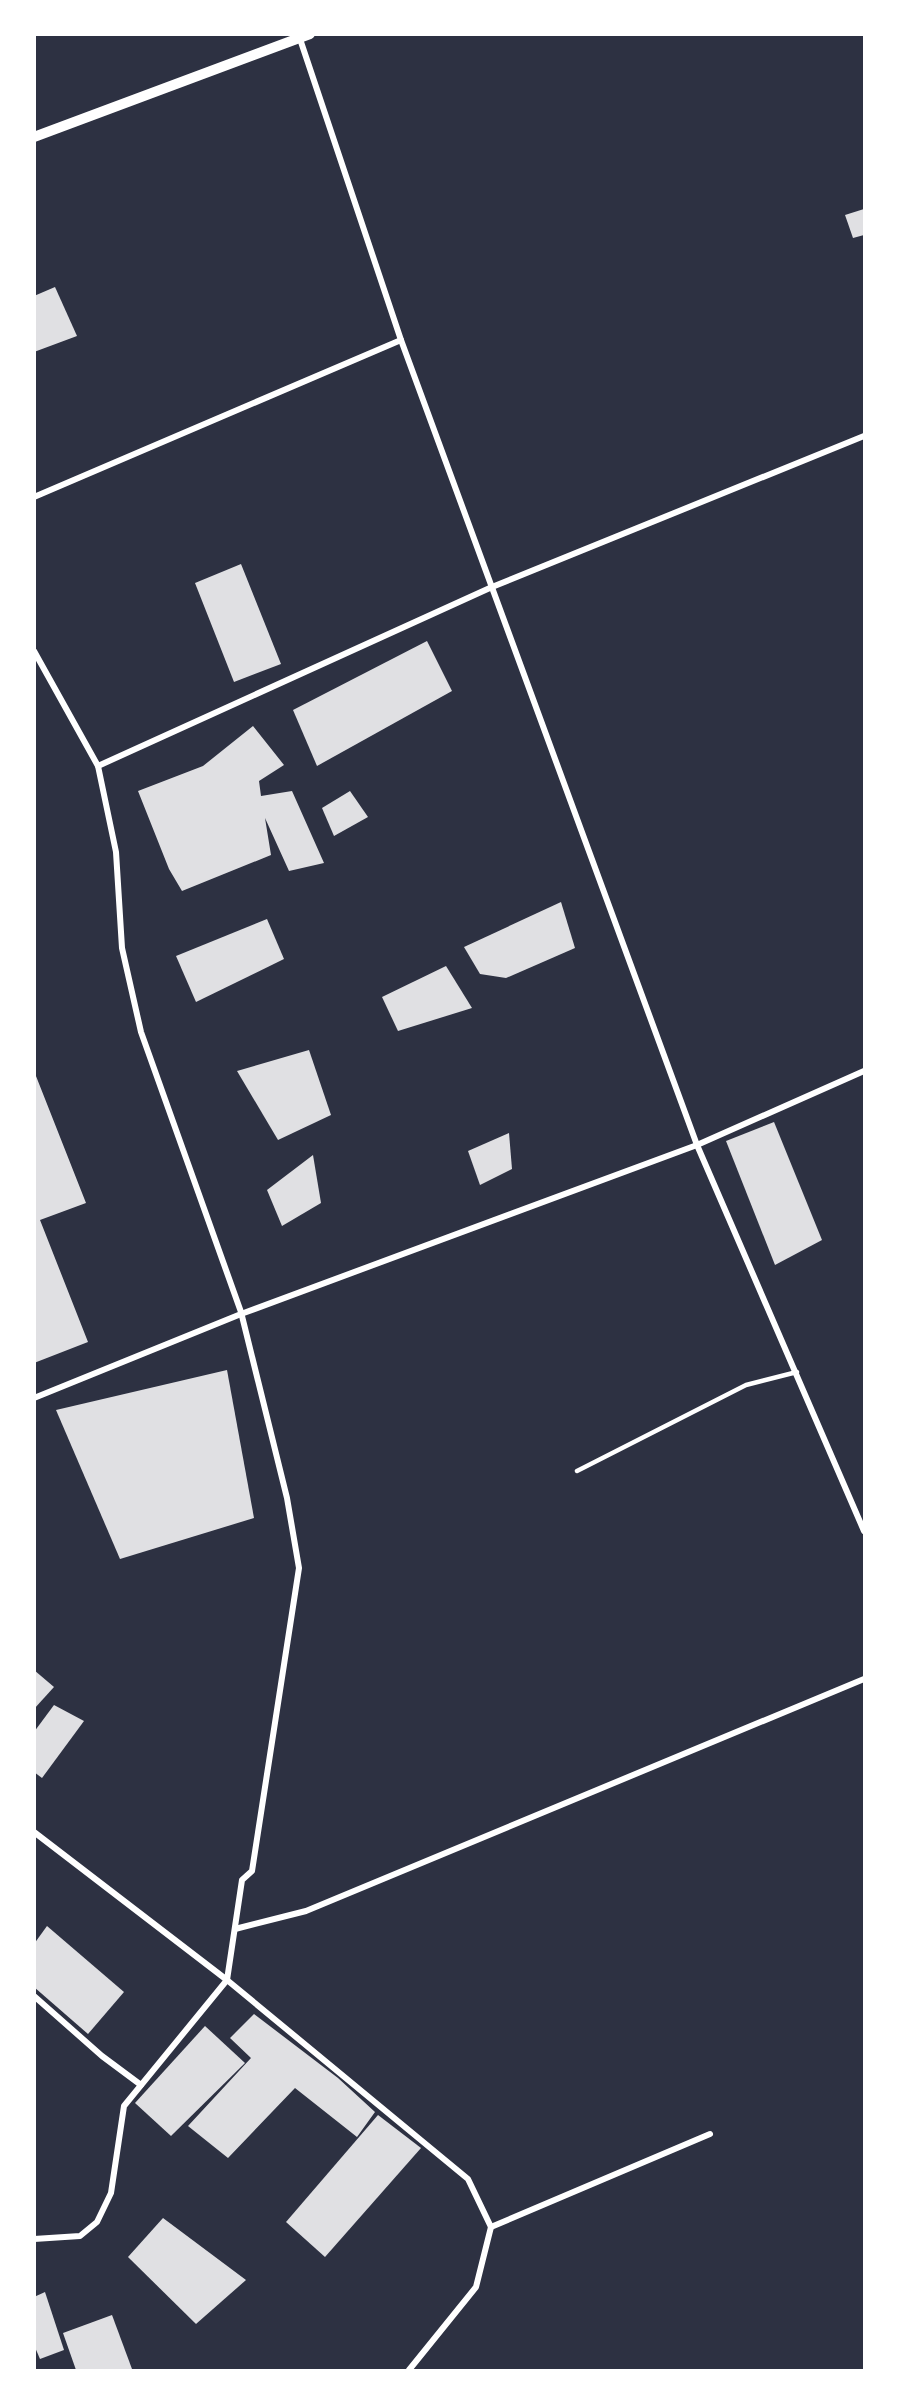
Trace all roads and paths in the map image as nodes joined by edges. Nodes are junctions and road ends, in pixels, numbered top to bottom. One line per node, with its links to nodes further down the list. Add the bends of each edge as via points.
1 (303, 36): 2 (street); 3 (street)
2 (34, 137)
3 (402, 340): 5 (street); 6 (street)
4 (864, 436): 6 (street)
5 (34, 497)
6 (492, 587): 8 (street); 10 (street)
7 (34, 651): 8 (street)
8 (98, 766): 11 (street, via 116,852 122,948 141,1032)
9 (864, 1071): 10 (street)
10 (697, 1145): 11 (street); 12 (street)
11 (242, 1314): 13 (street); 18 (street, via 287,1498 299,1569 252,1871 242,1880)
12 (797, 1372): 14 (lane, via 746,1386); 15 (street)
13 (34, 1398)
14 (577, 1472)
15 (864, 1531)
16 (864, 1679): 18 (street, via 306,1911)
17 (34, 1832): 19 (street)
18 (235, 1929): 19 (street)
19 (227, 1980): 21 (street); 23 (street, via 468,2179)
20 (34, 1996): 21 (street)
21 (141, 2085): 24 (street, via 124,2106 111,2193 97,2222 80,2236)
22 (710, 2134): 23 (street)
23 (491, 2227): 25 (street, via 476,2287)
24 (34, 2239)
25 (409, 2370)

